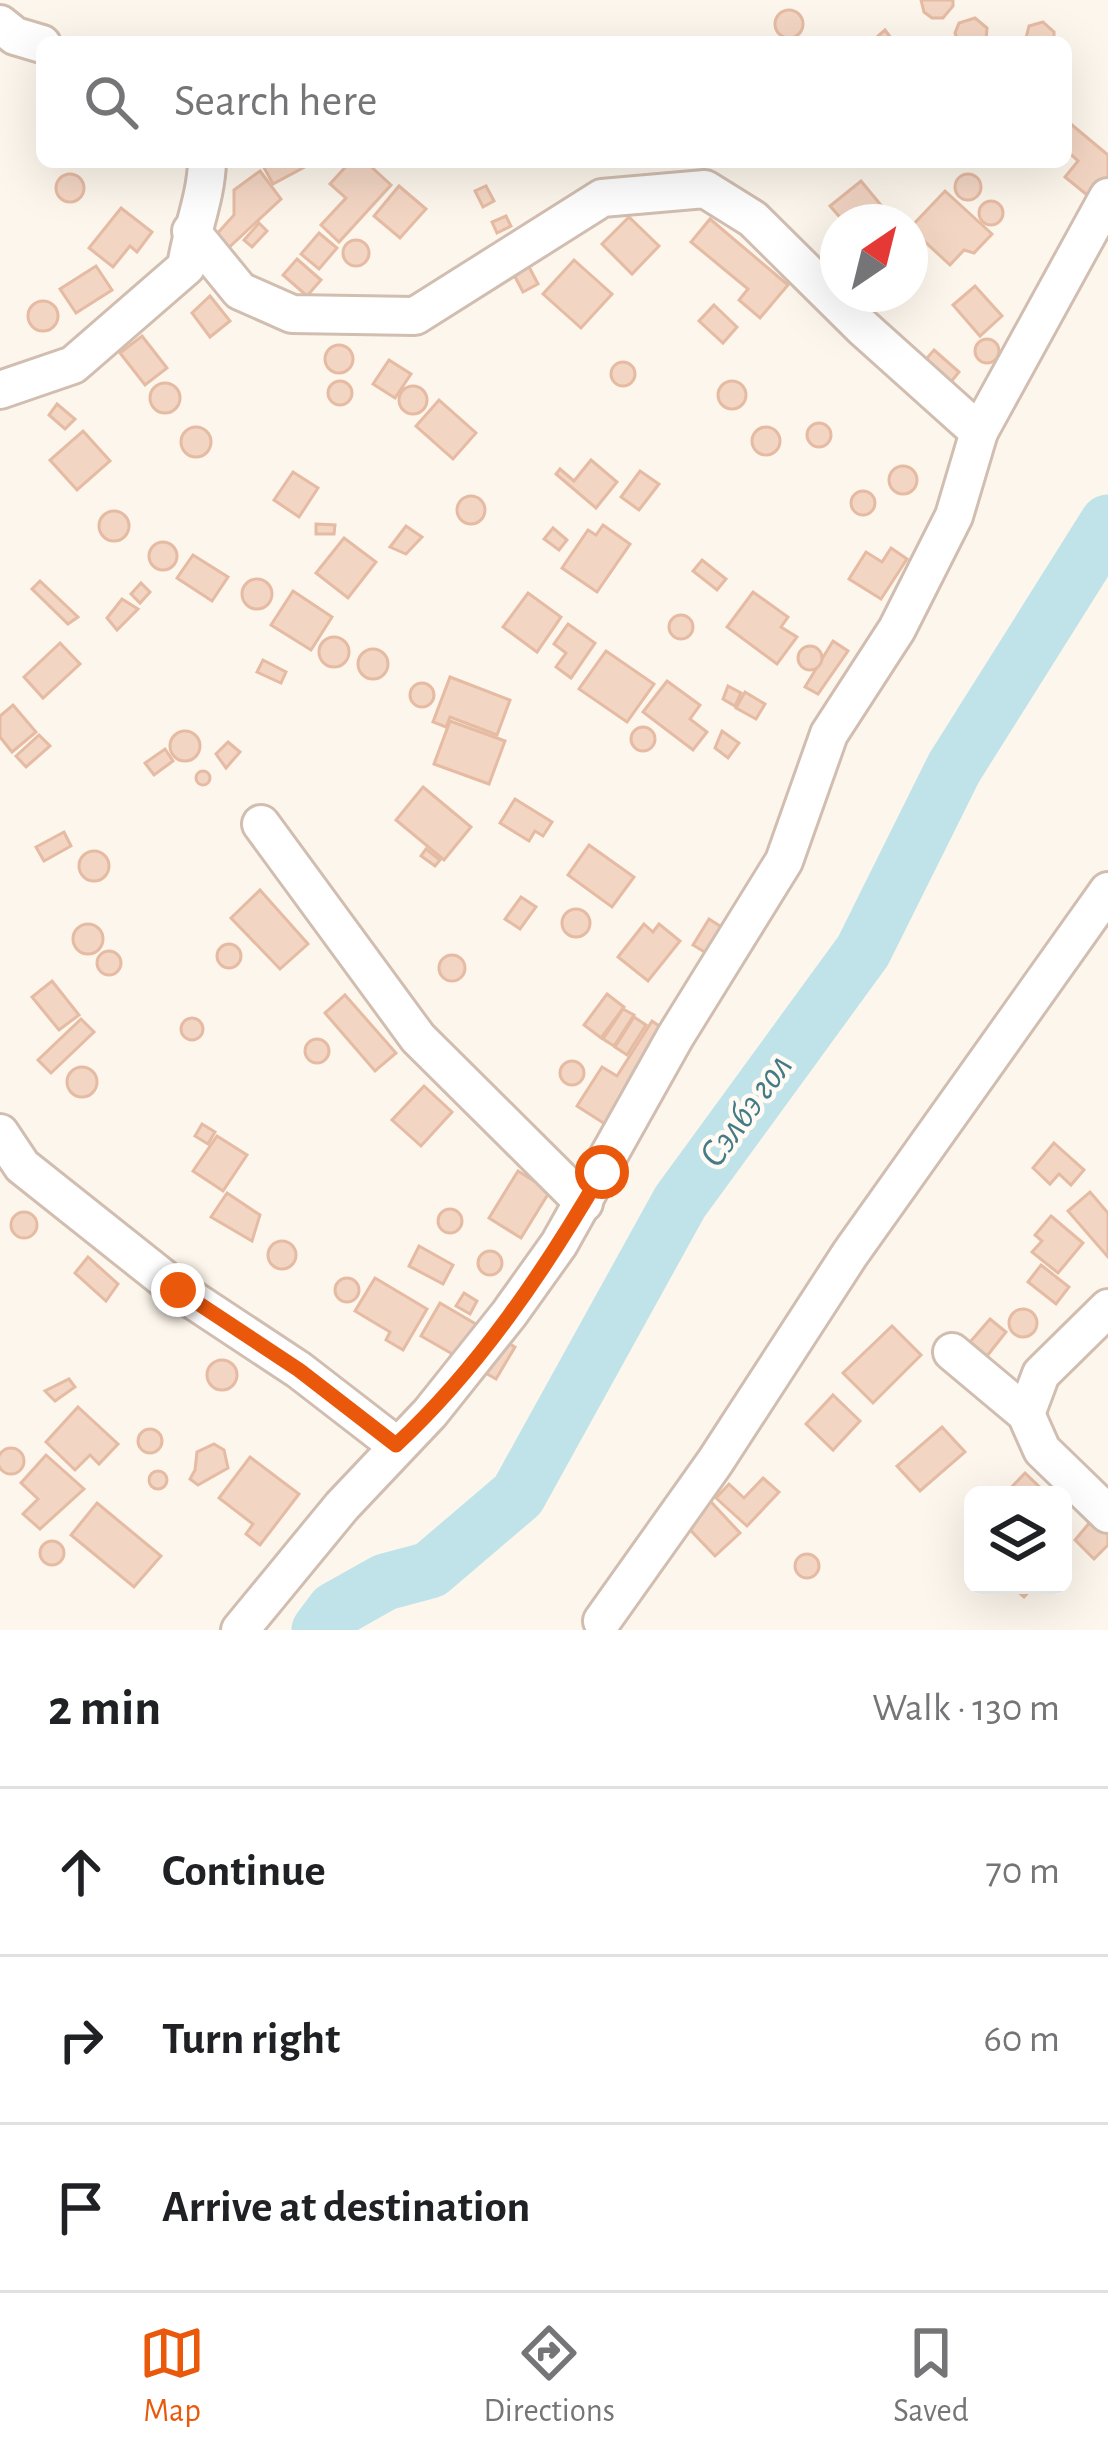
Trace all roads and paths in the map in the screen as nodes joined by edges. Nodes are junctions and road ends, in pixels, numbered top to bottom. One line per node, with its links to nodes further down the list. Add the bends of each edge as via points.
1 (0, 24): 2 (street)
2 (36, 42)
3 (207, 168): 5 (street)
4 (1108, 197): 7 (street)
5 (191, 231): 6 (street, via 186,267 73,365); 7 (street, via 240,291 292,314 415,316 602,197 705,189 753,219)
6 (0, 390)
7 (979, 432): 11 (street, via 954,516 897,629 829,734 784,861)
8 (261, 824): 11 (street, via 418,1038)
9 (1108, 891): 17 (street, via 850,1254)
10 (0, 1133): 15 (street, via 22,1166 178,1290)
11 (584, 1203): 15 (street, via 509,1314)
12 (1108, 1308): 14 (street, via 1041,1374)
13 (952, 1352): 14 (street)
14 (1026, 1414): 16 (street, via 1042,1450)
15 (396, 1445): 18 (street)
16 (1108, 1514)
17 (604, 1627)
18 (240, 1630)

